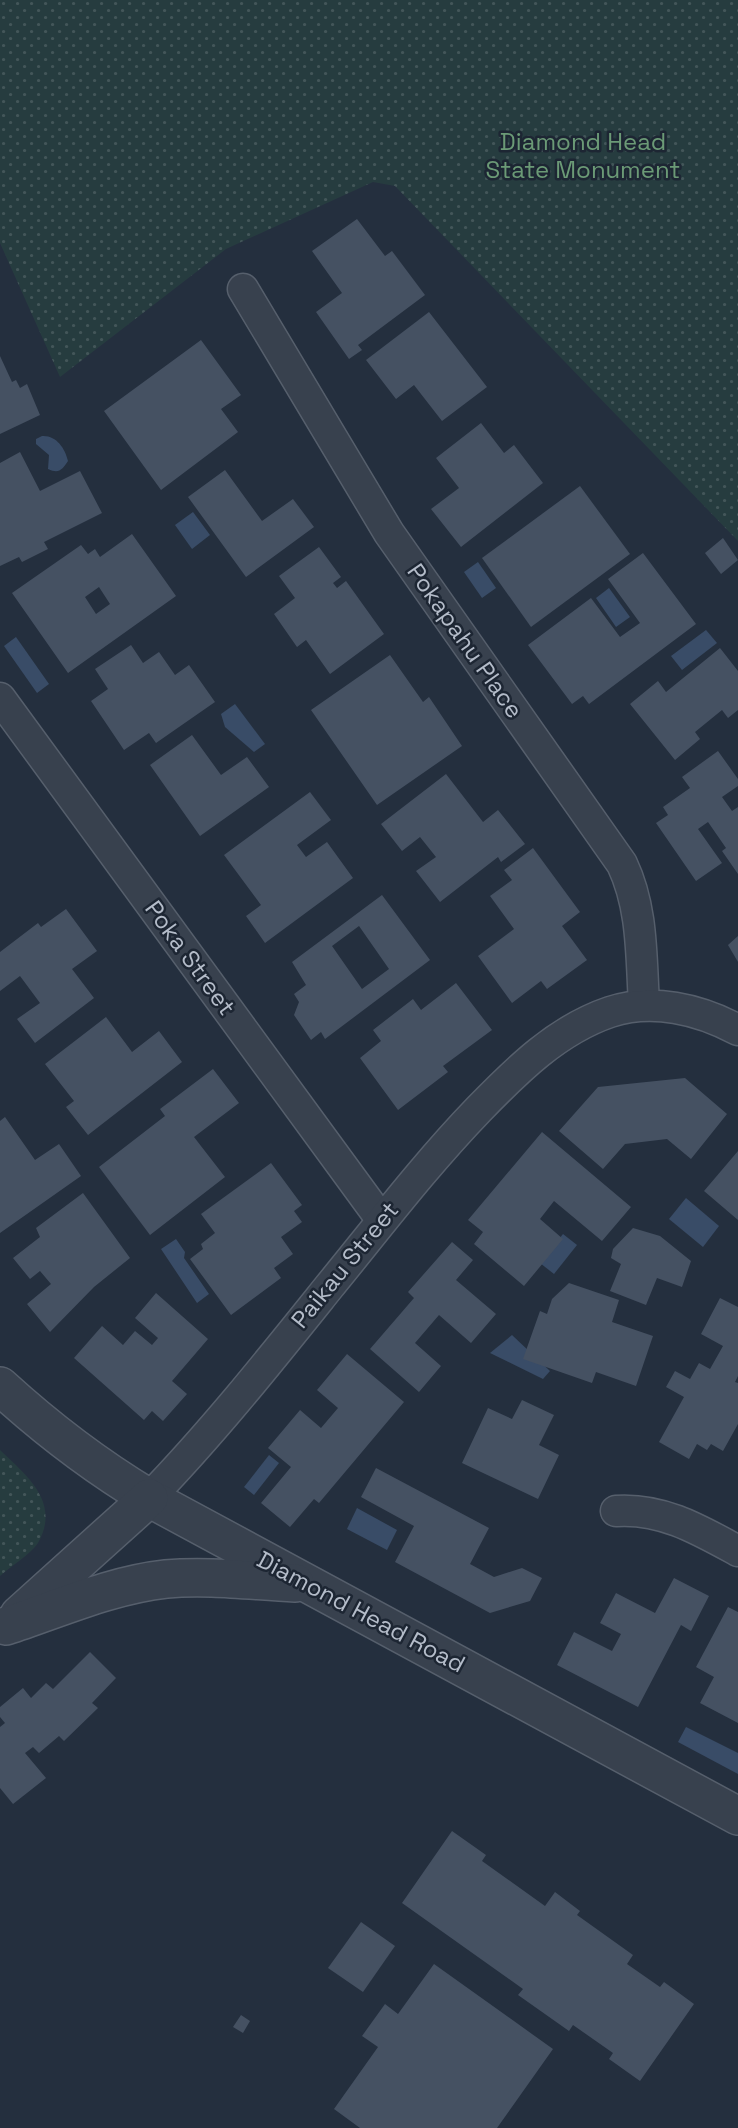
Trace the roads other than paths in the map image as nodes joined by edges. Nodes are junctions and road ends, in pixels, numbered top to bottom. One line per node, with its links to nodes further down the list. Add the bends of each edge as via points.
1 (243, 289): 3 (street, Pokapahu Place, via 389,533 622,864 638,912)
2 (0, 698): 5 (street, Poka Street)
3 (644, 1004): 4 (street, Paikau Street, via 695,1013); 5 (street, Paikau Street, via 610,1012 576,1028 519,1068)
4 (738, 1030)
5 (381, 1219): 7 (street, Paikau Street, via 256,1375)
6 (0, 1386): 7 (street, Diamond Head Road, via 52,1434)
7 (149, 1498): 10 (street, Diamond Head Road); 11 (street, Paikau Street)
8 (616, 1511): 9 (street, via 641,1509 682,1521)
9 (738, 1550)
10 (308, 1584): 11 (street, via 201,1577 131,1584); 12 (street, Diamond Head Road)
11 (3, 1629)
12 (738, 1816)

